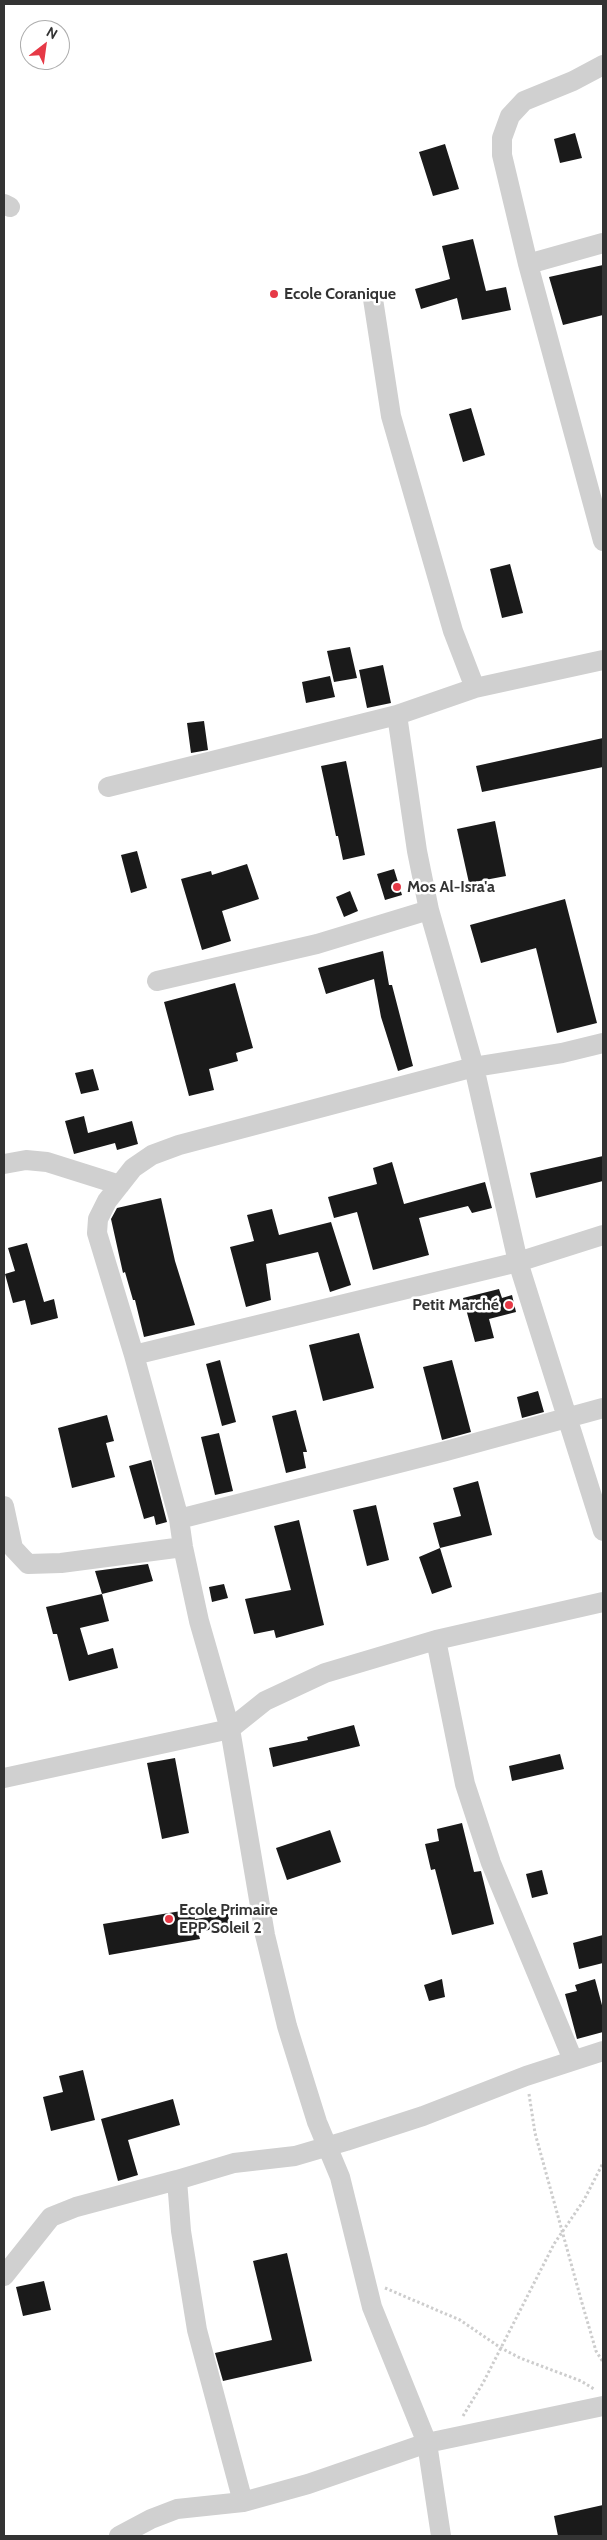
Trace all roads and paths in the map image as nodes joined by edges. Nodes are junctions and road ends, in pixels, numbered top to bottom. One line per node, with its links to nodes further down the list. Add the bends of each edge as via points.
1 (603, 65): 3 (street, via 524,101 510,116 502,138 502,155)
2 (603, 243): 3 (street)
3 (528, 264): 5 (street)
4 (373, 299): 7 (street, via 391,416 453,631)
5 (603, 541)
6 (603, 660): 7 (street)
7 (475, 688): 8 (street)
8 (397, 715): 9 (street); 10 (street)
9 (108, 787)
10 (429, 910): 11 (street, via 317,944); 13 (street)
11 (158, 981)
12 (603, 1043): 13 (street)
13 (474, 1067): 15 (street, via 179,1146 152,1155 133,1168); 17 (street)
14 (4, 1164): 15 (street, via 26,1160 47,1162)
15 (120, 1185): 18 (street, via 98,1219 97,1234)
16 (603, 1235): 17 (street)
17 (518, 1262): 18 (street); 20 (street)
18 (134, 1355): 22 (street)
19 (603, 1408): 20 (street)
20 (567, 1417): 22 (street); 23 (street)
21 (4, 1506): 24 (street, via 13,1548 28,1564 61,1563)
22 (179, 1519): 24 (street)
23 (603, 1531)
24 (183, 1546): 27 (street, via 199,1621)
25 (603, 1602): 26 (street)
26 (436, 1640): 27 (street, via 325,1673 297,1685 265,1702); 30 (street, via 465,1784 491,1864)
27 (230, 1729): 28 (street); 32 (street, via 264,1935 286,2026)
28 (4, 1778)
29 (603, 2051): 30 (street)
30 (573, 2060): 31 (street)
31 (526, 2076): 32 (street, via 423,2116); 35 (path, via 534,2133)
32 (327, 2146): 34 (street, via 295,2156 234,2163); 37 (street, via 340,2177)
33 (603, 2163): 35 (path)
34 (177, 2180): 36 (street, via 76,2207 51,2217); 43 (street, via 197,2330)
35 (563, 2231): 38 (path); 39 (path, via 596,2351)
36 (4, 2276)
37 (367, 2283): 38 (path, via 389,2288 460,2320); 42 (street, via 372,2307)
38 (501, 2348): 40 (path, via 581,2381); 41 (path)
39 (603, 2362)
40 (600, 2398): 41 (street)
41 (450, 2438): 42 (street)
42 (427, 2443): 43 (street, via 308,2484); 45 (street)
43 (243, 2502): 44 (street, via 177,2510)
44 (119, 2536)
45 (441, 2536)

